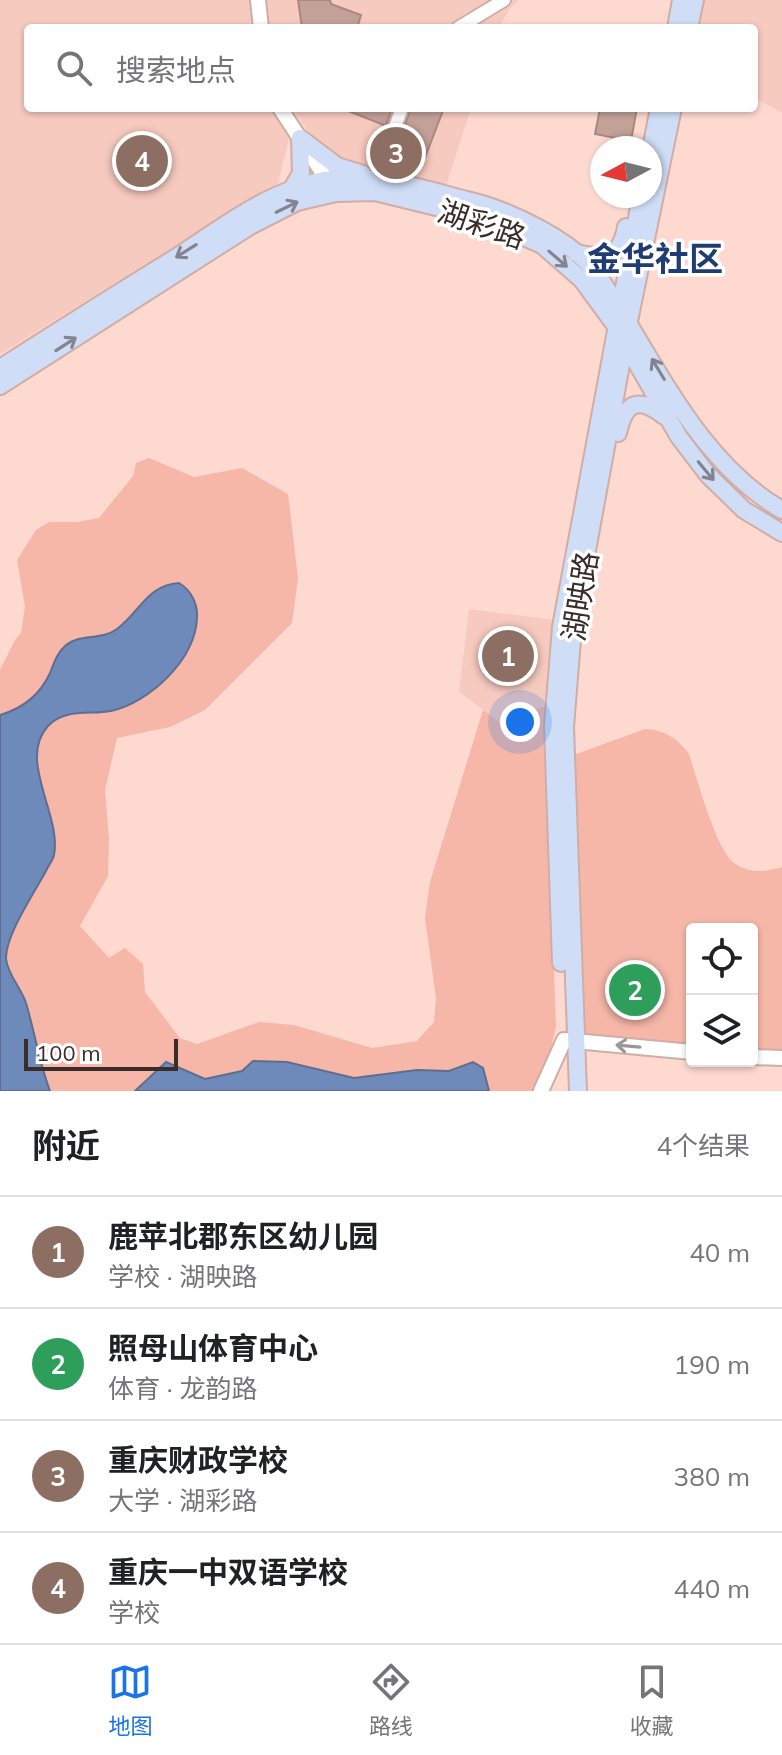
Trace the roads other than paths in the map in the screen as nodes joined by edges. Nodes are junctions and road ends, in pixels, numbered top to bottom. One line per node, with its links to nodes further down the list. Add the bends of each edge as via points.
1 (258, 0): 5 (street)
2 (504, 0): 6 (street)
3 (681, 0): 7 (main road)
4 (695, 0): 8 (main road)
5 (261, 24)
6 (465, 24)
7 (677, 24)
8 (690, 24)
9 (283, 112): 14 (street)
10 (400, 112): 15 (street)
11 (658, 112): 13 (main road)
12 (672, 112): 22 (main road, 湖映路)
13 (654, 136)
14 (300, 138): 15 (main road, via 337,166); 16 (street); 17 (main road, via 301,173)
15 (376, 177): 16 (main road, 湖彩路); 20 (main road, 湖彩路, via 485,204 550,233)
16 (332, 186): 17 (main road, 湖彩路); 22 (main road, 湖彩路, one-way to 22, via 481,218 542,245); 25 (main road, 湖彩路, one-way to 16, via 250,226)
17 (293, 187): 24 (main road, 湖彩路, one-way to 24)
18 (630, 208): 20 (main road, via 616,252 596,257)
19 (637, 208): 21 (main road, 湖映路)
20 (573, 252): 21 (main road, 湖彩路, via 593,269)
21 (619, 306): 22 (main road, 湖映路)
22 (622, 323): 23 (main road, 湖彩路); 28 (main road, 湖彩路, one-way to 22, via 721,462); 30 (main road, 湖映路, via 561,627 553,726)
23 (626, 342): 26 (main road, 湖彩路); 27 (main road, 湖映路)
24 (0, 368)
25 (0, 386)
26 (670, 420): 27 (main road, via 651,406 629,407); 29 (main road, 湖彩路, one-way to 29, via 708,475 744,510)
27 (601, 471): 30 (main road, 湖映路, via 573,627 565,727)
28 (782, 510)
29 (782, 533)
30 (570, 1040): 31 (street, one-way to 30); 34 (street); 35 (main road, 湖映路); 36 (main road, 湖映路)
31 (686, 1051)
32 (758, 1057): 33 (street)
33 (782, 1058)
34 (541, 1091)
35 (567, 1091)
36 (578, 1091)

